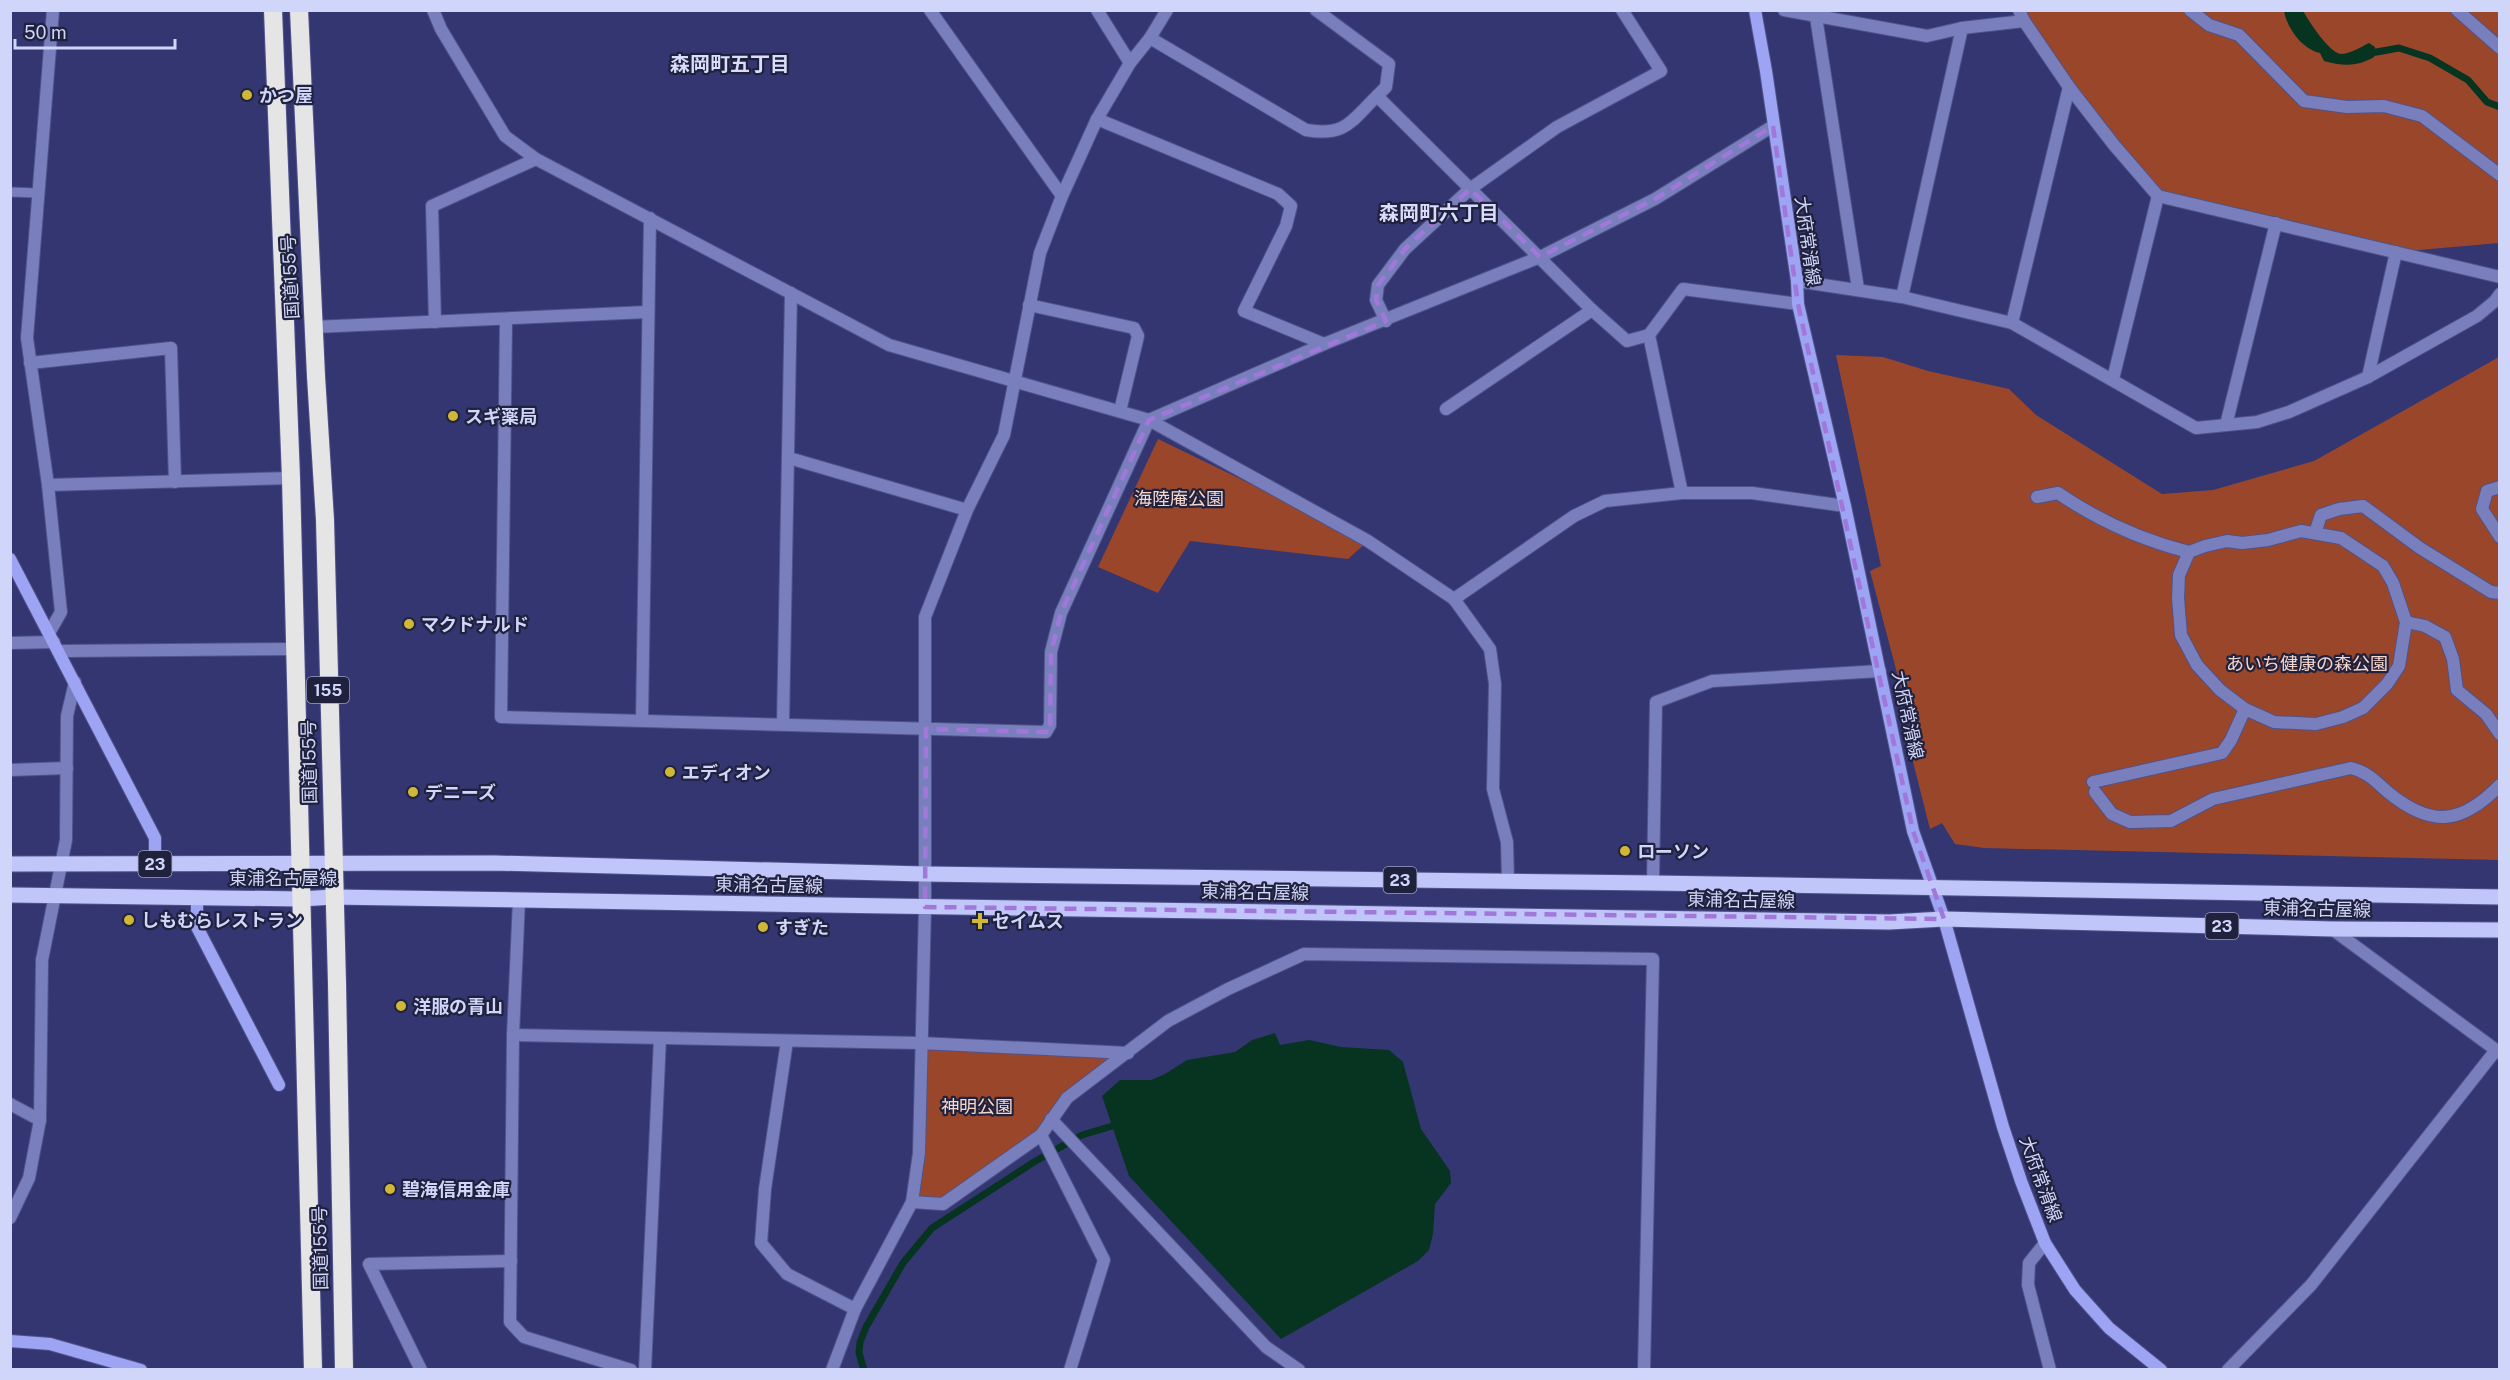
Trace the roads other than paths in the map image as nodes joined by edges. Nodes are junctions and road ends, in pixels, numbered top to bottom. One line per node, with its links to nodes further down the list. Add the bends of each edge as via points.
1 (52, 10): 28 (street)
2 (273, 10): 61 (highway, 国道155号 / 155)
3 (299, 10): 49 (highway, 国道155号 / 155)
4 (433, 10): 24 (street, via 505,136)
5 (930, 10): 29 (street)
6 (1097, 10): 19 (street)
7 (1167, 10): 17 (street)
8 (1316, 10): 21 (street, via 1389,64 1386,87)
9 (1622, 10): 26 (street, via 1661,71 1557,128)
10 (1755, 10): 23 (main road, 大府常滑線)
11 (1784, 10): 15 (street)
12 (2190, 10): 25 (street, via 2209,25 2239,35 2304,101 2347,107 2384,106 2422,116)
13 (2457, 10): 18 (street)
14 (2021, 16): 16 (street); 20 (street)
15 (1816, 17): 16 (street, via 1927,36); 37 (street)
16 (1962, 28): 40 (street)
17 (1150, 38): 19 (street); 21 (street, via 1306,130 1342,130)
18 (2499, 48)
19 (1130, 63): 22 (street)
20 (2069, 87): 30 (street); 48 (street)
21 (1377, 96): 26 (street)
22 (1097, 119): 29 (street); 51 (street, via 1278,194 1291,206 1286,226 1244,311)
23 (1773, 126): 34 (street, via 1655,198); 36 (main road, 大府常滑線)
24 (536, 159): 31 (street); 46 (street, via 432,206)
25 (2499, 175)
26 (1470, 189): 34 (street); 47 (street, via 1405,249 1378,285 1376,300)
27 (10, 192): 28 (lane)
28 (38, 193): 52 (street, via 27,338)
29 (1062, 196): 42 (street, via 1040,253)
30 (2158, 196): 32 (street); 54 (street)
31 (650, 218): 38 (street); 44 (street)
32 (2276, 223): 33 (street); 59 (street)
33 (2396, 252): 35 (street); 53 (street)
34 (1540, 257): 43 (street); 47 (street)
35 (2499, 277)
36 (1797, 281): 37 (street); 41 (main road, 大府常滑線)
37 (1858, 289): 40 (street)
38 (791, 294): 55 (street, via 889,345); 60 (street)
39 (2499, 294): 53 (street, via 2477,316)
40 (1902, 297): 48 (street)
41 (1798, 304): 50 (street, via 1683,289); 67 (main road, 大府常滑線)
42 (1029, 305): 55 (street); 57 (street, via 1134,328 1138,336)
43 (1592, 310): 50 (street, via 1627,341); 56 (street)
44 (647, 312): 45 (street); 82 (street)
45 (506, 320): 46 (street); 82 (street, via 501,717)
46 (435, 321): 49 (street)
47 (1386, 321): 51 (street)
48 (2012, 323): 54 (street)
49 (314, 327): 92 (highway, 国道155号 / 155, via 325,520)
50 (1649, 335): 65 (street)
51 (1324, 344): 58 (street)
52 (30, 363): 62 (street, via 171,348); 63 (street)
53 (2368, 377): 59 (street, via 2257,422)
54 (2113, 379): 59 (street, via 2196,428)
55 (1014, 380): 57 (street); 68 (street, via 1004,435)
56 (1446, 409)
57 (1120, 411): 58 (street)
58 (1149, 420): 74 (street, via 1368,541); 84 (street, via 1061,613 1051,652 1050,725 1046,732)
59 (2226, 425)
60 (789, 458): 68 (street); 83 (street)
61 (291, 478): 62 (street); 78 (highway, 国道155号 / 155)
62 (175, 482): 63 (street)
63 (48, 485): 76 (street, via 61,612)
64 (2499, 487): 70 (street, via 2487,491 2482,508)
65 (1682, 493): 67 (street, via 1752,493); 74 (street, via 1605,501 1574,516)
66 (2037, 497): 71 (street, via 2058,493 2090,515 2150,543)
67 (1845, 506): 79 (main road, 大府常滑線)
68 (967, 510): 84 (street, via 925,617)
69 (2315, 532): 71 (street, via 2301,531 2242,543 2227,541); 73 (street, via 2321,515 2363,506 2420,548 2491,592); 75 (street, via 2341,538 2383,566)
70 (2499, 537)
71 (2189, 552): 81 (street, via 2179,575 2181,635 2197,664 2220,690)
72 (10, 559): 76 (main road)
73 (2499, 592)
74 (1454, 599): 95 (street, via 1490,649 1494,684 1493,789 1507,842)
75 (2406, 622): 81 (street, via 2399,666 2363,708 2316,724 2274,722); 85 (street, via 2425,626 2445,637 2454,659 2457,690 2486,714)
76 (54, 642): 77 (street); 78 (street); 80 (main road)
77 (10, 643)
78 (296, 649): 93 (highway, 国道155号 / 155)
79 (1880, 671): 96 (street, via 1712,681 1656,702); 97 (main road, 大府常滑線, via 1913,831)
80 (75, 682): 86 (street, via 67,716); 91 (main road, via 155,838)
81 (2245, 709): 88 (street, via 2222,753 2094,787 2112,814 2130,822 2171,821 2213,799 2351,768 2367,772 2391,794 2421,813 2452,818 2482,804)
82 (642, 720): 83 (street)
83 (783, 724): 84 (street)
84 (926, 729): 94 (street)
85 (2499, 734)
86 (67, 768): 87 (street); 90 (street)
87 (10, 770)
88 (2499, 785)
89 (10, 864): 90 (main road, 東浦名古屋線 / 23)
90 (62, 864): 91 (main road, 東浦名古屋線 / 23); 99 (street)
91 (155, 864): 93 (main road, 東浦名古屋線 / 23)
92 (332, 864): 93 (main road, 東浦名古屋線 / 23); 94 (main road, 東浦名古屋線 / 23, via 495,863); 100 (highway, 国道155号 / 155)
93 (300, 865): 103 (highway, 国道155号 / 155)
94 (924, 874): 95 (main road, 東浦名古屋線 / 23); 105 (street)
95 (1508, 881): 96 (main road, 東浦名古屋線 / 23)
96 (1653, 883): 97 (main road, 東浦名古屋線 / 23)
97 (1932, 888): 101 (main road, 東浦名古屋線 / 23); 106 (main road, 大府常滑線)
98 (10, 895): 99 (main road, 東浦名古屋線 / 23)
99 (55, 896): 102 (main road, 東浦名古屋線 / 23); 118 (street, via 42,960)
100 (333, 897): 103 (main road, 東浦名古屋線 / 23); 104 (main road, 東浦名古屋線 / 23); 128 (highway, 国道155号 / 155)
101 (2499, 897)
102 (197, 898): 103 (main road, 東浦名古屋線 / 23); 115 (main road, via 197,927)
103 (301, 899): 127 (highway, 国道155号 / 155)
104 (519, 900): 105 (main road, 東浦名古屋線 / 23); 109 (street)
105 (925, 907): 106 (main road, 東浦名古屋線 / 23, via 1889,922); 112 (street)
106 (1944, 919): 107 (main road, 東浦名古屋線 / 23); 122 (main road, 大府常滑線, via 2003,1127)
107 (2332, 929): 108 (main road, 東浦名古屋線 / 23); 113 (street)
108 (2499, 930)
109 (513, 1035): 110 (street); 123 (street)
110 (660, 1038): 111 (street); 131 (street)
111 (787, 1041): 112 (street); 124 (street, via 761,1243 788,1274)
112 (920, 1043): 114 (street); 120 (street, via 919,1153)
113 (2498, 1051): 138 (street, via 2311,1285)
114 (1128, 1053): 117 (street, via 1067,1098); 135 (street, via 1168,1022 1305,954 1653,959)
115 (279, 1085)
116 (10, 1104): 118 (street)
117 (1051, 1119): 119 (street); 134 (street, via 1266,1347)
118 (40, 1120): 121 (street, via 29,1178)
119 (1041, 1135): 120 (street, via 943,1204); 133 (street, via 1104,1260)
120 (912, 1202): 124 (street)
121 (10, 1218)
122 (2045, 1243): 136 (street, via 2029,1263 2028,1285); 137 (main road, 大府常滑線, via 2075,1290 2109,1328)
123 (511, 1261): 129 (street, via 369,1264); 130 (street, via 510,1322 524,1336)
124 (855, 1309): 132 (street)
125 (10, 1341): 126 (main road, via 50,1344)
126 (141, 1370)
127 (313, 1370)
128 (344, 1370)
129 (421, 1370)
130 (631, 1370)
131 (645, 1370)
132 (832, 1370)
133 (1070, 1370)
134 (1299, 1370)
135 (1644, 1370)
136 (2050, 1370)
137 (2161, 1370)
138 (2228, 1370)

